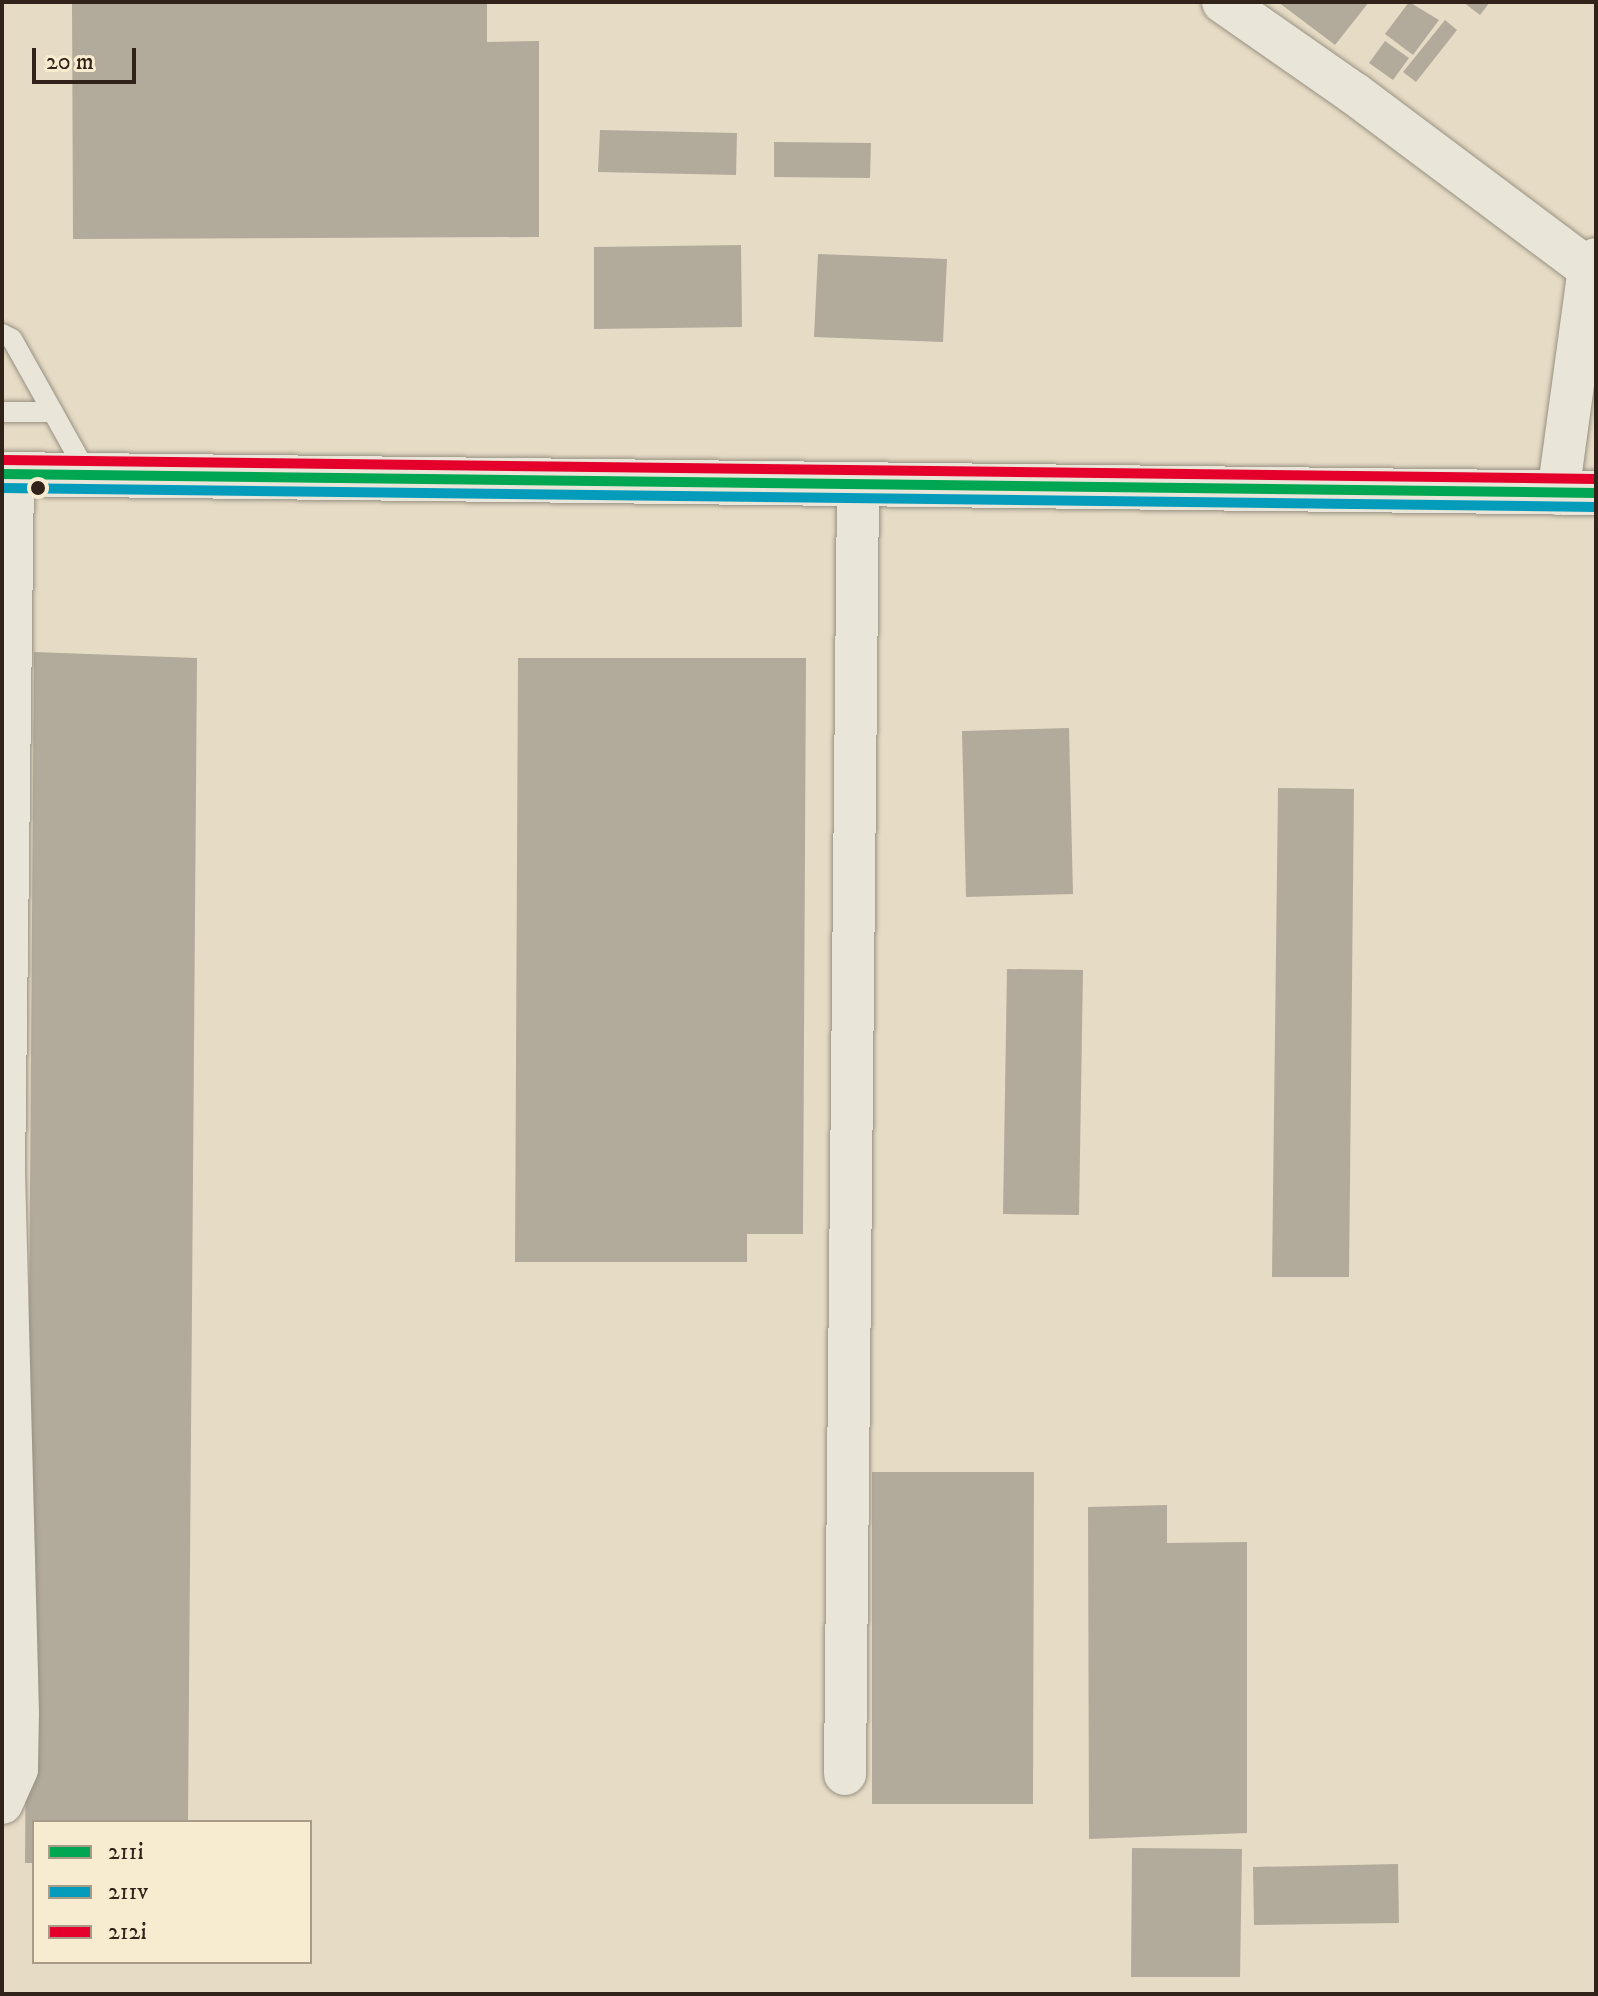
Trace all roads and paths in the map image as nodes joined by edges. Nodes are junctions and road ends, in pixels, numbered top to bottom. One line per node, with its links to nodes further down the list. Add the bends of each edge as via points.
1 (1223, 2): 2 (street)
2 (1593, 264): 9 (street)
3 (2, 334): 5 (lane, via 12,339)
4 (2, 412): 5 (lane)
5 (53, 412): 7 (lane)
6 (7, 474): 7 (main road); 11 (street, via 4,1172 18,1713 17,1769)
7 (88, 475): 8 (main road)
8 (858, 485): 9 (main road); 10 (street)
9 (1577, 494)
10 (845, 1774)
11 (2, 1803)

